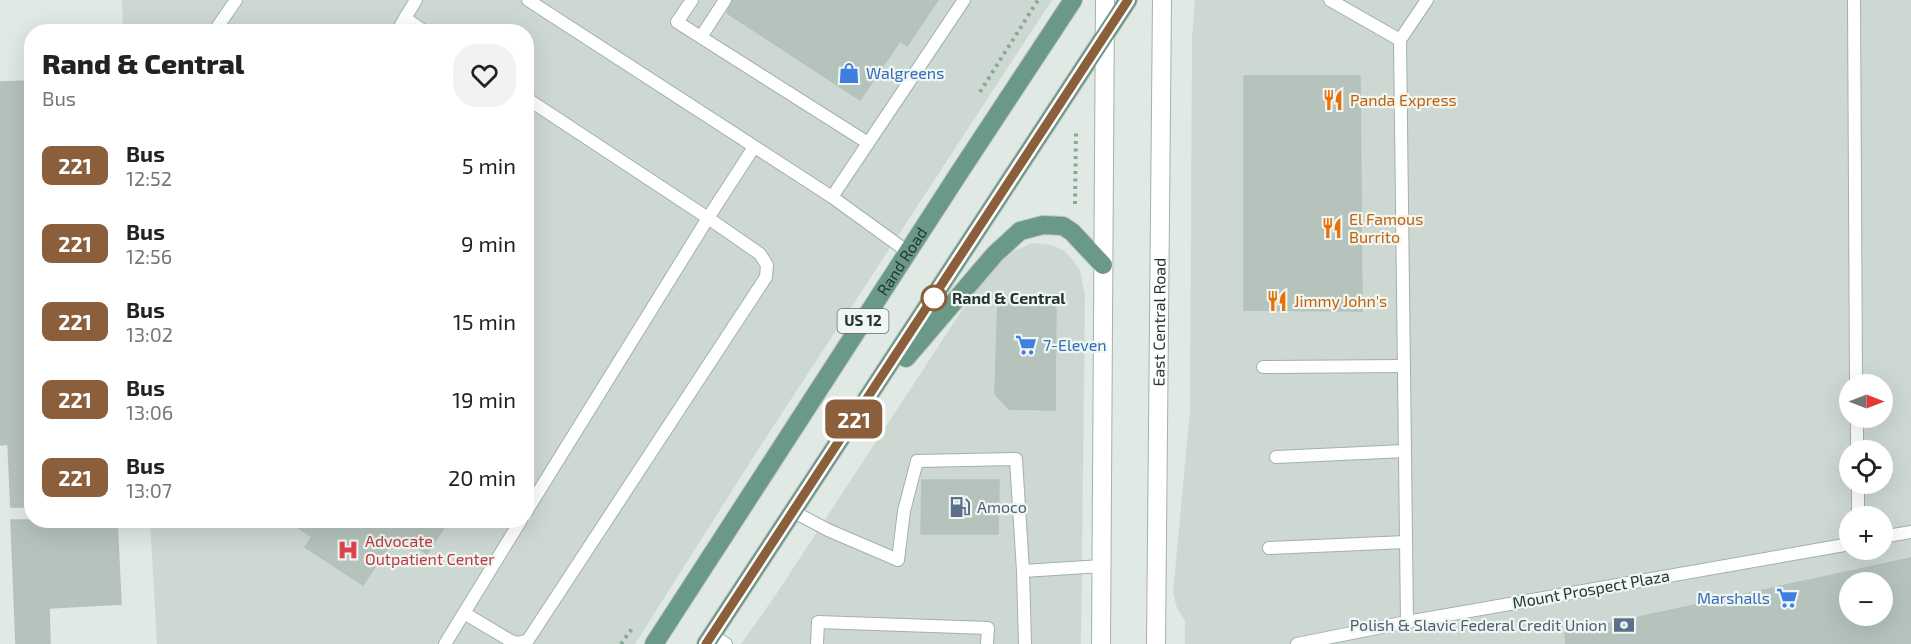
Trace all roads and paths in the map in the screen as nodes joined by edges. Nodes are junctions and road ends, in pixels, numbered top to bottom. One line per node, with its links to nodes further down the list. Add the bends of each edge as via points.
1 (236, 0): 15 (lane)
2 (416, 0): 14 (lane)
3 (528, 0): 24 (lane)
4 (692, 0): 19 (lane, via 677,22)
5 (725, 0): 19 (lane)
6 (964, 0): 23 (lane)
7 (1073, 0): 28 (main road, Rand Road / US 12)
8 (1105, 0): 18 (main road)
9 (1128, 0): 18 (main road, US 12)
10 (1162, 0): 55 (main road, East Central Road)
11 (1330, 0): 20 (lane)
12 (1427, 0): 20 (lane)
13 (1854, 0): 32 (lane)
14 (405, 18): 16 (lane); 17 (lane)
15 (220, 24)
16 (402, 24)
17 (414, 24)
18 (1105, 35): 29 (main road); 33 (main road, US 12)
19 (701, 37): 23 (lane)
20 (1400, 40): 30 (lane)
21 (534, 103): 27 (lane)
22 (1076, 129): 26 (path)
23 (868, 143): 25 (lane)
24 (754, 147): 25 (lane); 27 (lane)
25 (832, 197): 28 (lane)
26 (1075, 208)
27 (708, 218): 36 (lane); 46 (lane, via 760,254 766,265 766,277 528,640 511,641)
28 (908, 252): 50 (main road, Rand Road / US 12)
29 (1103, 265): 33 (main road, via 1063,226 1043,225 1020,231 995,254); 44 (main road)
30 (1404, 366): 31 (lane); 34 (lane)
31 (1263, 367)
32 (1856, 374)
33 (856, 417): 37 (main road, US 12)
34 (1405, 451): 35 (lane); 41 (lane)
35 (1276, 457)
36 (534, 499)
37 (794, 512): 45 (lane, via 828,531 898,560 904,511 917,461 1016,459); 48 (main road, US 12)
38 (516, 528): 46 (lane)
39 (1911, 532): 40 (lane)
40 (1893, 535)
41 (1406, 542): 43 (lane); 47 (lane)
42 (1839, 546): 47 (lane, Mount Prospect Plaza)
43 (1269, 548)
44 (1102, 566): 45 (lane); 54 (main road)
45 (1023, 571): 53 (lane)
46 (464, 613): 49 (lane)
47 (1407, 622): 56 (lane, Mount Prospect Plaza)
48 (714, 641)
49 (445, 644)
50 (654, 644)
51 (817, 644): 52 (lane, via 818,622 988,628)
52 (987, 644)
53 (1025, 644)
54 (1101, 644)
55 (1156, 644)
56 (1297, 644)

